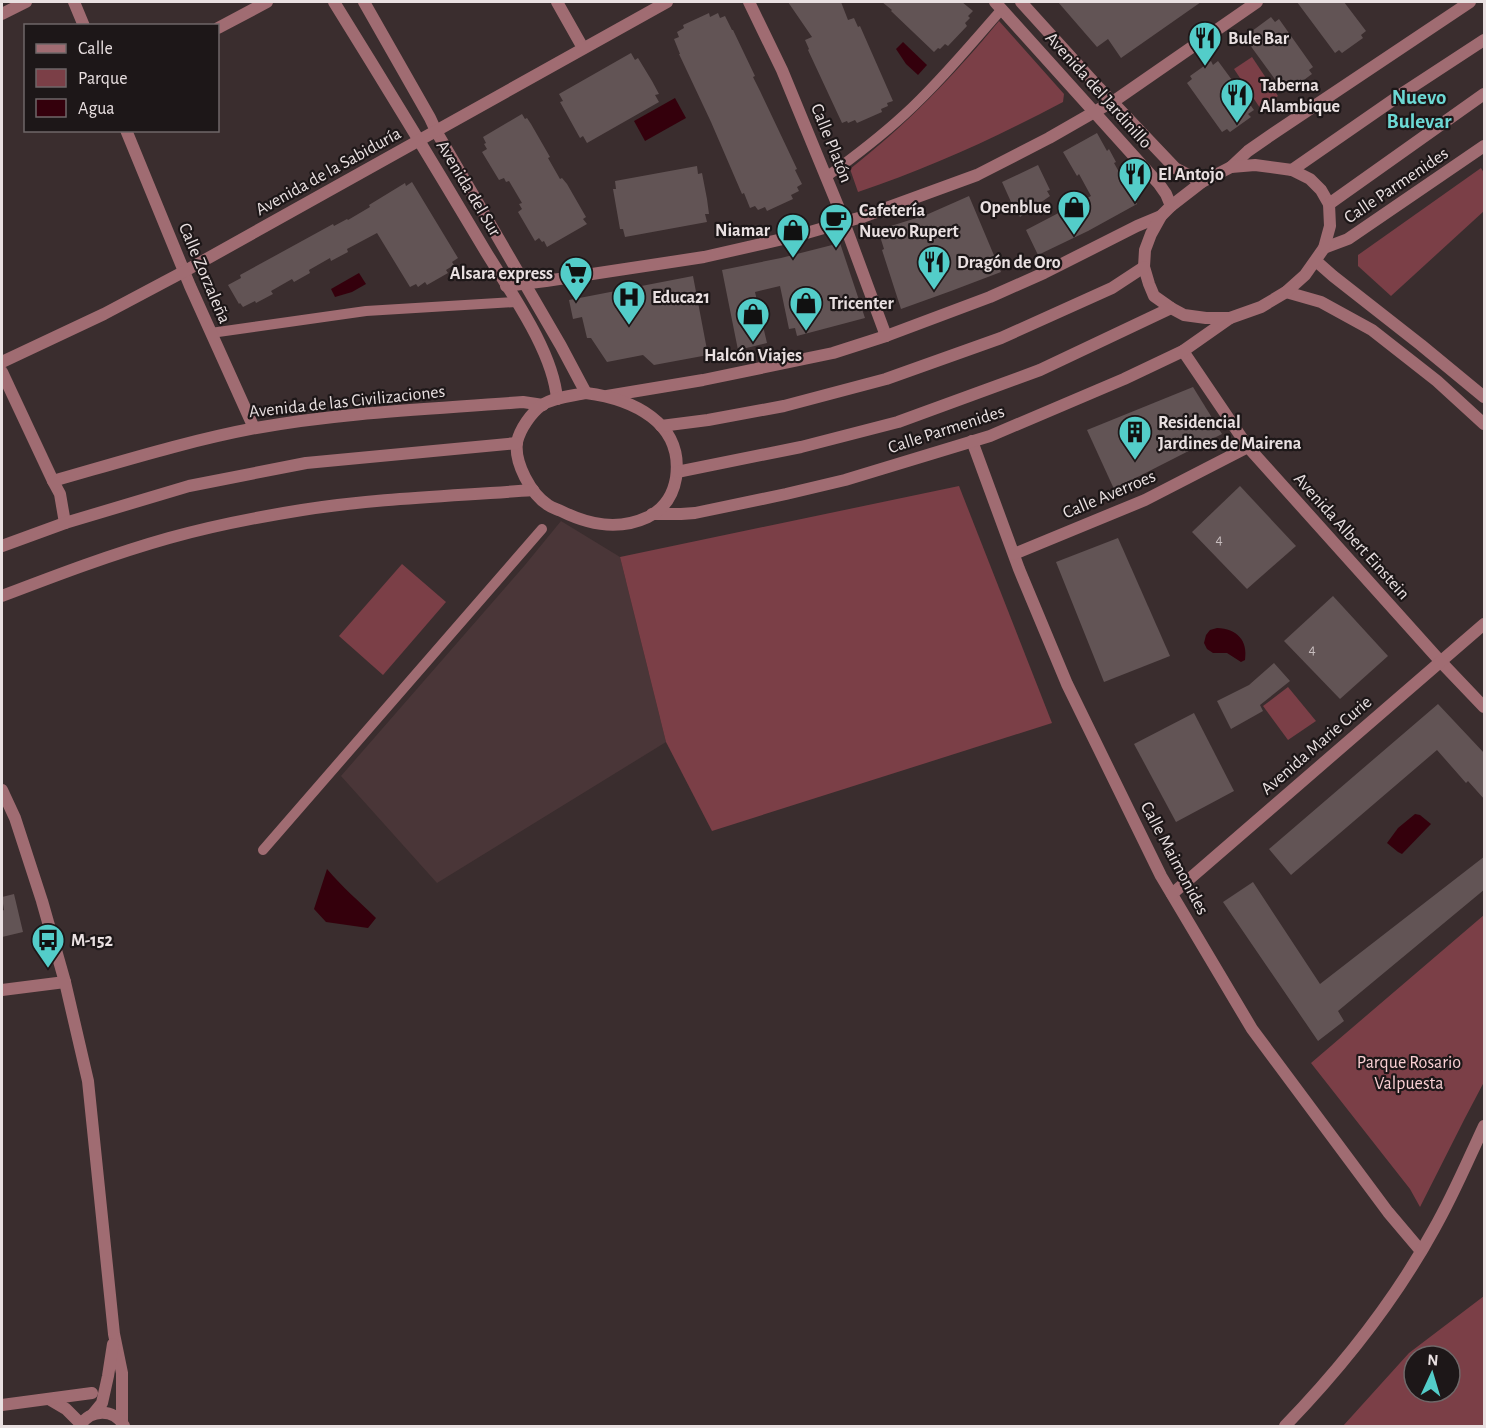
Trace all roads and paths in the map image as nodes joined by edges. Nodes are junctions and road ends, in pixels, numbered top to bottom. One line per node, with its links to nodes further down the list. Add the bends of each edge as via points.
1 (26, 2): 13 (street)
2 (74, 2): 14 (street)
3 (267, 2): 15 (street)
4 (333, 2): 23 (street, Avenida del Sur)
5 (364, 2): 21 (street, Avenida del Sur)
6 (557, 2): 17 (street)
7 (667, 2): 17 (street, Avenida de la Sabiduría)
8 (749, 2): 27 (street, Calle Platón)
9 (1021, 2): 19 (street, Avenida del Jardinillo)
10 (1257, 2): 19 (street)
11 (1470, 2): 25 (street, via 1274,133)
12 (998, 5): 20 (street, Avenida del Jardinillo); 27 (street, via 952,66 906,113)
13 (2, 14)
14 (83, 24)
15 (219, 27)
16 (1485, 40): 26 (street)
17 (583, 48): 21 (street, Avenida de la Sabiduría)
18 (1485, 94): 29 (street)
19 (1112, 102): 20 (street); 28 (street, Avenida del Jardinillo, via 1175,168)
20 (1094, 112): 30 (street, Avenida del Jardinillo, via 1159,184); 32 (street, via 977,175)
21 (436, 131): 23 (street, Avenida de la Sabiduría); 37 (street, Avenida del Sur)
22 (127, 132): 36 (street, Calle Zorzaleña)
23 (420, 141): 36 (street, Avenida de la Sabiduría); 38 (street, Avenida del Sur)
24 (1485, 146): 33 (street, Calle Parmenides, via 1348,239)
25 (1231, 167): 26 (street, via 1255,165); 28 (street)
26 (1292, 170): 29 (street, via 1310,179)
27 (826, 177): 32 (street, Calle Platón)
28 (1202, 182): 30 (street)
29 (1329, 204): 33 (street, via 1330,226)
30 (1171, 206): 31 (street)
31 (1161, 216): 35 (street, via 1145,250); 44 (street, via 990,297)
32 (845, 223): 37 (street, via 704,257); 44 (street, Calle Platón)
33 (1324, 248): 34 (street)
34 (1316, 261): 39 (street); 50 (street)
35 (1144, 267): 41 (street, via 1154,296); 54 (street, via 1112,288 1001,338 886,379 784,406)
36 (185, 271): 43 (street, Calle Zorzaleña); 46 (street, Avenida de la Sabiduría)
37 (524, 284): 38 (street); 48 (street, Avenida del Sur)
38 (506, 286): 40 (street, Avenida del Sur)
39 (1286, 292): 42 (street, via 1261,307); 53 (street, via 1321,302 1372,330)
40 (516, 302): 43 (street, via 366,311); 51 (street, Avenida del Sur, via 545,354)
41 (1171, 308): 42 (street, via 1184,315); 59 (street, via 1040,370 898,422)
42 (1230, 318): 45 (street, Calle Parmenides)
43 (211, 333): 55 (street, Calle Zorzaleña)
44 (886, 336): 49 (street, via 833,353)
45 (1183, 351): 56 (street, Calle Parmenides); 58 (street, Avenida Albert Einstein)
46 (2, 362)
47 (2, 372): 60 (street)
48 (586, 393): 49 (street); 51 (street)
49 (607, 396): 54 (street, via 633,405)
50 (1485, 397)
51 (557, 399): 52 (street)
52 (543, 405): 55 (street, Avenida de las Civilizaciones, via 523,402 465,406); 57 (street, via 530,417)
53 (1485, 424)
54 (661, 426): 59 (street, via 671,439)
55 (254, 428): 60 (street, Avenida de las Civilizaciones)
56 (972, 441): 62 (street, Calle Parmenides, via 786,494 695,513); 66 (street, Calle Maimonides)
57 (517, 443): 61 (street, via 519,462); 63 (street, via 306,463 189,486)
58 (1248, 447): 66 (street, Calle Averroes, via 1145,500); 69 (street, Avenida Albert Einstein)
59 (677, 472): 62 (street, via 666,504)
60 (53, 481): 63 (street, via 60,494)
61 (532, 489): 62 (street, via 548,505 593,524 636,522); 67 (street, via 380,500 255,518 169,538)
62 (652, 514)
63 (65, 523): 65 (street)
64 (542, 529): 72 (street)
65 (2, 546)
66 (1014, 554): 73 (street, Calle Maimonides, via 1067,684)
67 (2, 596)
68 (1485, 624): 69 (street, Avenida Marie Curie)
69 (1441, 662): 70 (street, Avenida Albert Einstein); 73 (street, Avenida Marie Curie)
70 (1485, 707)
71 (2, 790): 74 (street, via 15,818)
72 (263, 850)
73 (1172, 894): 77 (street, Calle Maimonides, via 1252,1029)
74 (65, 982): 75 (street); 78 (street, via 88,1081)
75 (2, 990)
76 (1485, 1126): 77 (street)
77 (1421, 1251): 85 (street, via 1373,1324)
78 (114, 1334): 82 (street, via 102,1403); 84 (street, via 122,1372)
79 (92, 1393): 80 (street)
80 (49, 1400): 81 (street); 83 (street, via 66,1409)
81 (2, 1405)
82 (93, 1414): 83 (street); 84 (street, via 109,1413)
83 (80, 1425)
84 (123, 1425)
85 (1285, 1426)

